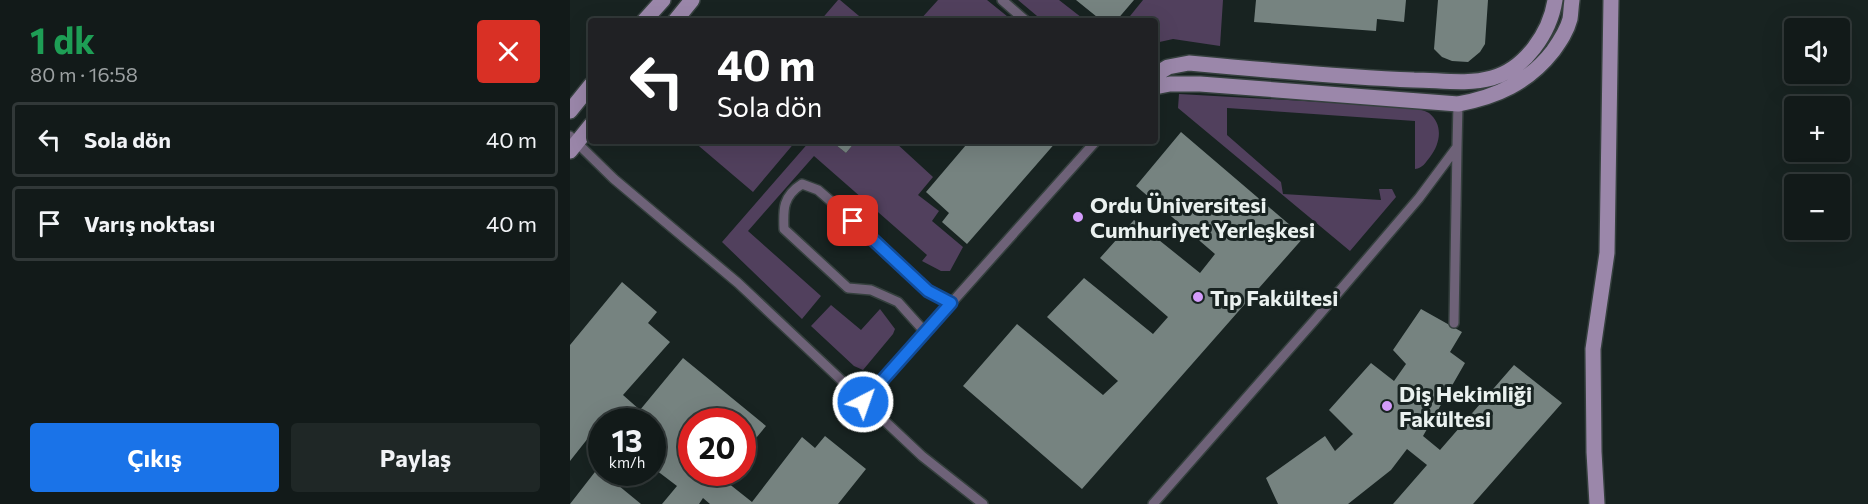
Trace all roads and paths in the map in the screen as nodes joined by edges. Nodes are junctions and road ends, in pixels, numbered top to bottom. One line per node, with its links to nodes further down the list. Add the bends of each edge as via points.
1 (663, 0): 7 (street)
2 (692, 0): 8 (street)
3 (1002, 0): 9 (lane)
4 (1555, 0): 10 (street, via 1539,42 1526,57 1492,78 1397,79 1189,63)
5 (1572, 0): 13 (street, via 1570,20 1562,39 1531,75 1480,100)
6 (1611, 0): 25 (street, via 1607,253 1593,349)
7 (647, 18)
8 (677, 18)
9 (1023, 18)
10 (1158, 73)
11 (1158, 86): 13 (street, via 1200,84)
12 (588, 89): 14 (street)
13 (1458, 104): 18 (lane)
14 (570, 111)
15 (588, 128): 16 (street)
16 (572, 143): 22 (lane, via 738,284)
17 (1093, 144): 19 (lane)
18 (1457, 147): 20 (lane); 24 (lane, via 1419,198)
19 (951, 303): 21 (lane); 21 (lane, via 928,291 818,190 802,184 792,191 783,212 784,229 848,288 871,290 898,302)
20 (1454, 323)
21 (925, 332): 22 (lane)
22 (863, 402): 23 (lane)
23 (983, 504)
24 (1153, 504)
25 (1598, 504)

